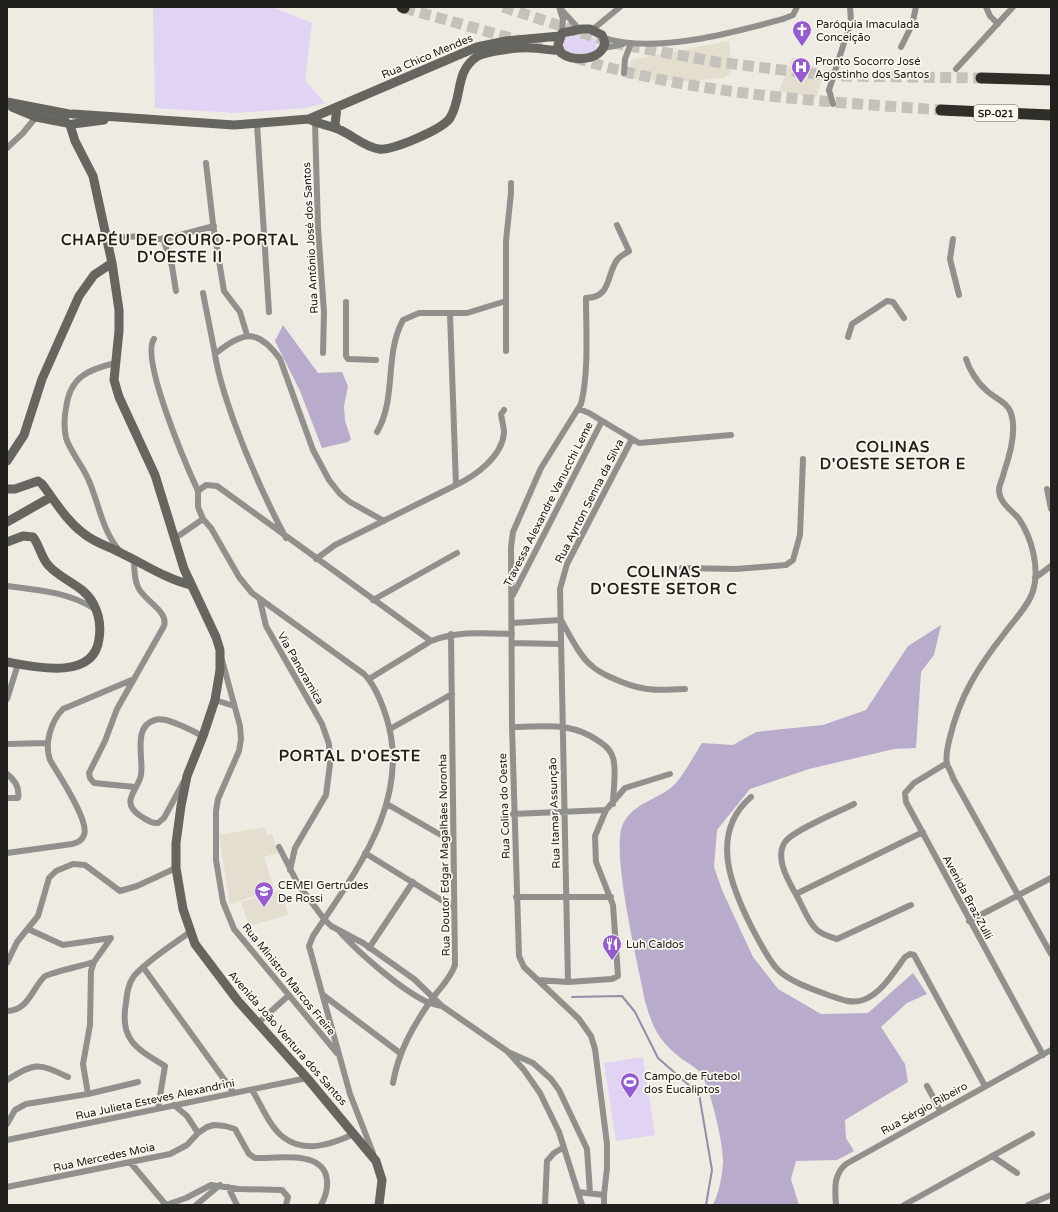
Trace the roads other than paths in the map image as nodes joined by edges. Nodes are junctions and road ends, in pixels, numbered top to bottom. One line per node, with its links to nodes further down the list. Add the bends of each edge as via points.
1 (558, 7): 9 (street); 11 (street, via 563,19)
2 (620, 7): 10 (street)
3 (797, 7): 13 (street, via 793,15 686,41 667,44)
4 (850, 7): 21 (street, via 851,21 829,90)
5 (916, 7): 14 (street, via 912,25)
6 (986, 7): 8 (street, via 993,21)
7 (1013, 7): 8 (street)
8 (998, 24): 16 (street)
9 (579, 29): 10 (street); 11 (street)
10 (592, 30): 12 (street, via 602,35)
11 (561, 35): 15 (street); 23 (street, Rua Chico Mendes, via 477,46)
12 (604, 43): 13 (street); 13 (street); 15 (street, via 595,56 584,59 565,56)
13 (629, 43): 17 (street)
14 (901, 47)
15 (559, 50): 30 (street, Rua Chico Mendes, via 530,47 493,52 478,57 465,67 454,109 445,124 426,135 390,148 378,149)
16 (956, 69)
17 (624, 73)
18 (981, 78): 19 (highway)
19 (1051, 80)
20 (7, 102): 27 (street)
21 (833, 104)
22 (7, 106): 26 (street)
23 (337, 108): 28 (street, Rua Chico Mendes); 30 (street)
24 (941, 110): 25 (highway, SP-021)
25 (1051, 115)
26 (36, 117): 27 (street); 31 (street)
27 (70, 120): 29 (street, Rua Chico Mendes, via 128,117 234,125); 38 (street, Avenida João Ventura dos Santos, via 75,141 93,176)
28 (312, 121): 29 (street, Rua Chico Mendes); 30 (street, Rua Chico Mendes); 52 (street, Rua Antônio José dos Santos, via 324,312)
29 (256, 124): 45 (street)
30 (337, 128)
31 (7, 148)
32 (206, 163): 35 (street)
33 (511, 183): 43 (street, via 506,241)
34 (618, 225): 57 (street, via 629,251 618,259 599,296 586,298 583,395)
35 (214, 226): 36 (street); 48 (street, via 224,292 240,312)
36 (163, 238): 38 (street, via 139,236); 40 (street, via 172,266)
37 (953, 238): 42 (street, via 950,259)
38 (107, 239): 39 (street, Avenida João Ventura dos Santos)
39 (112, 263): 56 (street, Avenida João Ventura dos Santos, via 119,310); 64 (street, via 94,275 79,296 42,379 24,435)
40 (176, 291)
41 (203, 292): 53 (street)
42 (959, 295)
43 (506, 301): 46 (street, via 467,313); 51 (street)
44 (346, 302): 55 (street, via 346,356 354,360)
45 (269, 312)
46 (450, 314): 60 (street, via 419,313 403,320 394,347 385,410); 65 (street)
47 (904, 318): 49 (street, via 893,302 887,301 852,324)
48 (247, 335): 53 (street); 72 (street, via 264,341 280,359 314,450 329,480 350,502)
49 (848, 337)
50 (154, 339): 68 (street, via 151,347 156,380)
51 (506, 351)
52 (323, 353)
53 (215, 354): 74 (street, via 226,397 255,477)
54 (966, 359): 83 (street, via 984,389 1006,404 1012,414 1013,432 1009,458 999,490 1001,498 1019,519 1030,542 1034,556)
55 (376, 360)
56 (115, 363): 75 (street, Avenida João Ventura dos Santos, via 114,380 119,397 155,475); 77 (street, via 85,373 76,380 67,400 64,428 67,439 89,480 109,536)
57 (579, 409): 59 (street); 86 (street, Rua Colina do Oeste, via 548,456 513,532 510,547)
58 (504, 410): 65 (street, via 501,414 504,433 500,447 482,469)
59 (602, 421): 62 (street); 86 (street, Travessa Alexandre Vanucchi Leme)
60 (377, 432)
61 (731, 435): 62 (street, via 643,443)
62 (632, 439): 90 (street, Rua Ayrton Senna da Silva, via 567,564 560,589)
63 (803, 459): 82 (street, via 800,535 794,560 786,565)
64 (7, 461)
65 (456, 485): 72 (street)
66 (7, 489): 69 (street, via 38,481)
67 (1047, 489): 70 (street)
68 (198, 491): 71 (street, via 198,507); 74 (street, via 206,485 217,486)
69 (51, 497): 73 (street); 77 (street, via 84,534)
70 (1051, 509)
71 (203, 519): 75 (street); 87 (street, via 211,528 244,585)
72 (384, 521): 80 (street, via 335,545)
73 (7, 522)
74 (286, 538): 80 (street)
75 (174, 539): 84 (street, Avenida João Ventura dos Santos)
76 (7, 542): 89 (street, via 23,536 33,537 49,566 81,589)
77 (120, 552): 79 (street)
78 (457, 553): 88 (street)
79 (134, 559): 84 (street, via 178,582); 100 (street, via 138,588 161,613 165,622)
80 (316, 559): 88 (street)
81 (1051, 566): 83 (street)
82 (682, 568)
83 (1035, 578): 113 (street, via 1031,597 985,658 963,696 954,721)
84 (190, 585): 97 (street, Avenida João Ventura dos Santos, via 216,636)
85 (7, 586): 89 (street, via 70,596)
86 (512, 597): 91 (street, Rua Colina do Oeste)
87 (260, 600): 101 (street); 132 (street, Via Panoramica, via 266,626 322,724 329,744 330,764 326,795 295,848)
88 (374, 600): 94 (street)
89 (97, 610): 99 (street, via 99,642 86,660 61,670)
90 (561, 620): 91 (street); 96 (street, Rua Ayrton Senna da Silva); 102 (street, via 586,660 600,672 640,689)
91 (512, 623): 93 (street, Rua Colina do Oeste)
92 (451, 634): 93 (street); 94 (street); 103 (street, Rua Doutor Edgar Magalhães Noronha)
93 (512, 634): 95 (street, Rua Colina do Oeste)
94 (431, 641): 101 (street)
95 (512, 643): 96 (street); 107 (street, Rua Colina do Oeste)
96 (560, 644): 108 (street, Rua Itamar Assunção)
97 (220, 655): 105 (street, Avenida João Ventura dos Santos); 106 (street, Rua Ministro Marcos Freire)
98 (7, 662): 99 (street)
99 (18, 664): 104 (street)
100 (134, 679): 111 (street, via 64,709 57,717); 117 (street, via 117,708 105,741 89,773 94,783)
101 (369, 679): 109 (street)
102 (685, 689)
103 (452, 694): 109 (street); 127 (street, Rua Doutor Edgar Magalhães Noronha)
104 (7, 699)
105 (215, 700): 106 (street); 110 (street, Avenida João Ventura dos Santos)
106 (234, 706): 154 (street, Rua Ministro Marcos Freire, via 240,726 241,745 216,811 218,879 225,908 234,928)
107 (512, 727): 108 (street); 125 (street, Rua Colina do Oeste)
108 (561, 727): 121 (street, via 576,728 608,748 614,763); 124 (street, Rua Itamar Assunção)
109 (390, 729): 120 (street, via 394,760)
110 (203, 736): 116 (street, Avenida João Ventura dos Santos); 117 (street, via 163,719 147,723 141,736 142,774)
111 (48, 743): 112 (street); 130 (street, via 50,760 82,819 84,835 81,840 72,844)
112 (7, 744)
113 (947, 763): 126 (street, Avenida Braz Zulli, via 914,783 906,793 906,802); 136 (street)
114 (7, 774): 119 (street, via 16,783 19,792 18,798)
115 (670, 774): 121 (street, via 625,788)
116 (187, 776): 117 (street, via 164,818 158,823 135,812 130,796); 131 (street, Avenida João Ventura dos Santos, via 178,832)
117 (135, 787)
118 (751, 797): 173 (street, via 738,810 728,834 730,878 748,920 779,970 788,978 815,991 847,1002 863,1000 878,990 905,957 910,954 914,956)
119 (7, 798)
120 (387, 804): 127 (street); 129 (street)
121 (613, 804): 123 (street)
122 (854, 804): 135 (street, via 796,833 785,842 782,850 784,870)
123 (606, 810): 124 (street); 139 (street, via 599,824 595,848 596,862)
124 (565, 812): 125 (street); 138 (street, Rua Itamar Assunção)
125 (513, 814): 137 (street, Rua Colina do Oeste)
126 (923, 832): 135 (street); 143 (street, Avenida Braz Zulli)
127 (453, 842): 141 (street, Rua Doutor Edgar Magalhães Noronha)
128 (279, 847): 132 (street)
129 (365, 853): 134 (street); 142 (street)
130 (8, 854)
131 (176, 868): 145 (street, via 120,891 85,865 73,864 56,871 49,878 38,916); 146 (street, Avenida João Ventura dos Santos, via 180,897)
132 (290, 870): 142 (street)
133 (1051, 878): 136 (street)
134 (413, 882): 141 (street); 147 (street)
135 (796, 894): 140 (street, via 814,927 823,934 837,939)
136 (1019, 894): 143 (street); 148 (street)
137 (516, 897): 138 (street); 152 (street, Rua Colina do Oeste, via 519,956 524,968)
138 (567, 897): 139 (street); 153 (street, Rua Itamar Assunção)
139 (611, 897): 153 (street, via 619,973 612,979)
140 (911, 905)
141 (454, 908): 156 (street, Rua Doutor Edgar Magalhães Noronha, via 455,965)
142 (324, 919): 144 (street); 155 (street, via 309,946)
143 (970, 920): 165 (street, Avenida Braz Zulli)
144 (336, 928): 147 (street); 157 (street, via 367,958)
145 (28, 929): 149 (street, via 63,945 110,938); 150 (street, via 17,942)
146 (190, 932): 151 (street); 160 (street, Avenida João Ventura dos Santos, via 208,962)
147 (369, 948): 156 (street)
148 (1051, 954)
149 (94, 962): 159 (street, via 46,975 23,1006); 176 (street, via 90,981 90,1025 83,1064)
150 (7, 963)
151 (143, 967): 175 (street); 178 (street, via 129,986 124,1023 127,1036 133,1044 165,1066)
152 (538, 980): 153 (street); 195 (street, Rua Colina do Oeste, via 579,1019 594,1045 607,1144)
153 (568, 982)
154 (288, 996): 160 (street); 164 (street, Rua Ministro Marcos Freire)
155 (323, 996): 163 (street); 164 (street)
156 (434, 996): 157 (street, Rua Doutor Edgar Magalhães Noronha); 158 (street)
157 (429, 1003): 158 (street); 163 (street, Rua Doutor Edgar Magalhães Noronha)
158 (442, 1006): 162 (street)
159 (7, 1011)
160 (258, 1023): 168 (street, Avenida João Ventura dos Santos)
161 (1051, 1050): 165 (street, Rua Sérgio Ribeiro)
162 (507, 1051): 185 (street, via 540,1093); 194 (street, via 534,1063 559,1090 587,1149)
163 (400, 1053): 171 (street, Rua Doutor Edgar Magalhães Noronha)
164 (338, 1054): 187 (street, via 359,1121)
165 (1043, 1055): 173 (street, Rua Sérgio Ribeiro)
166 (10, 1076): 167 (street, via 39,1065); 169 (street)
167 (68, 1077)
168 (307, 1078): 174 (street, Rua Julieta Esteves Alexandrini); 182 (street, Avenida João Ventura dos Santos)
169 (7, 1080)
170 (138, 1082): 176 (street)
171 (393, 1083)
172 (927, 1086): 179 (street)
173 (985, 1086): 179 (street, Rua Sérgio Ribeiro)
174 (252, 1090): 175 (street, Rua Julieta Esteves Alexandrini); 182 (street, via 276,1128 283,1137 292,1142 324,1146)
175 (234, 1093): 177 (street, Rua Julieta Esteves Alexandrini)
176 (88, 1094): 180 (street, via 26,1104 15,1110)
177 (174, 1105): 178 (street, Rua Julieta Esteves Alexandrini); 181 (street, via 187,1116)
178 (158, 1108): 184 (street, Rua Julieta Esteves Alexandrini)
179 (940, 1110): 207 (street, Rua Sérgio Ribeiro, via 841,1168 836,1180)
180 (7, 1124)
181 (198, 1133): 188 (street, Rua Mercedes Moia, via 180,1150); 202 (street, via 214,1125 226,1126 237,1131 249,1154 255,1158 298,1158 315,1162 325,1173 328,1187)
182 (354, 1134): 187 (street, Avenida João Ventura dos Santos)
183 (1032, 1134): 186 (street)
184 (7, 1140)
185 (564, 1147): 193 (street); 204 (street, via 547,1161)
186 (992, 1156): 189 (street); 197 (street)
187 (376, 1161): 203 (street, Avenida João Ventura dos Santos, via 382,1180)
188 (130, 1162): 191 (street, Rua Mercedes Moia); 198 (street)
189 (1017, 1173)
190 (220, 1185): 192 (street); 198 (street, via 208,1186); 199 (street)
191 (7, 1187)
192 (228, 1187): 200 (street); 201 (street, via 282,1190 288,1197)
193 (578, 1192): 194 (street); 205 (street)
194 (590, 1193): 195 (street)
195 (604, 1195): 206 (street, Rua Colina do Oeste)
196 (1051, 1195): 210 (street)
197 (915, 1199): 208 (street); 209 (street)
198 (166, 1205)
199 (196, 1205)
200 (237, 1205)
201 (286, 1205)
202 (321, 1205)
203 (379, 1205)
204 (545, 1205)
205 (582, 1205)
206 (604, 1205)
207 (836, 1205)
208 (904, 1205)
209 (918, 1205)
210 (1028, 1205)

